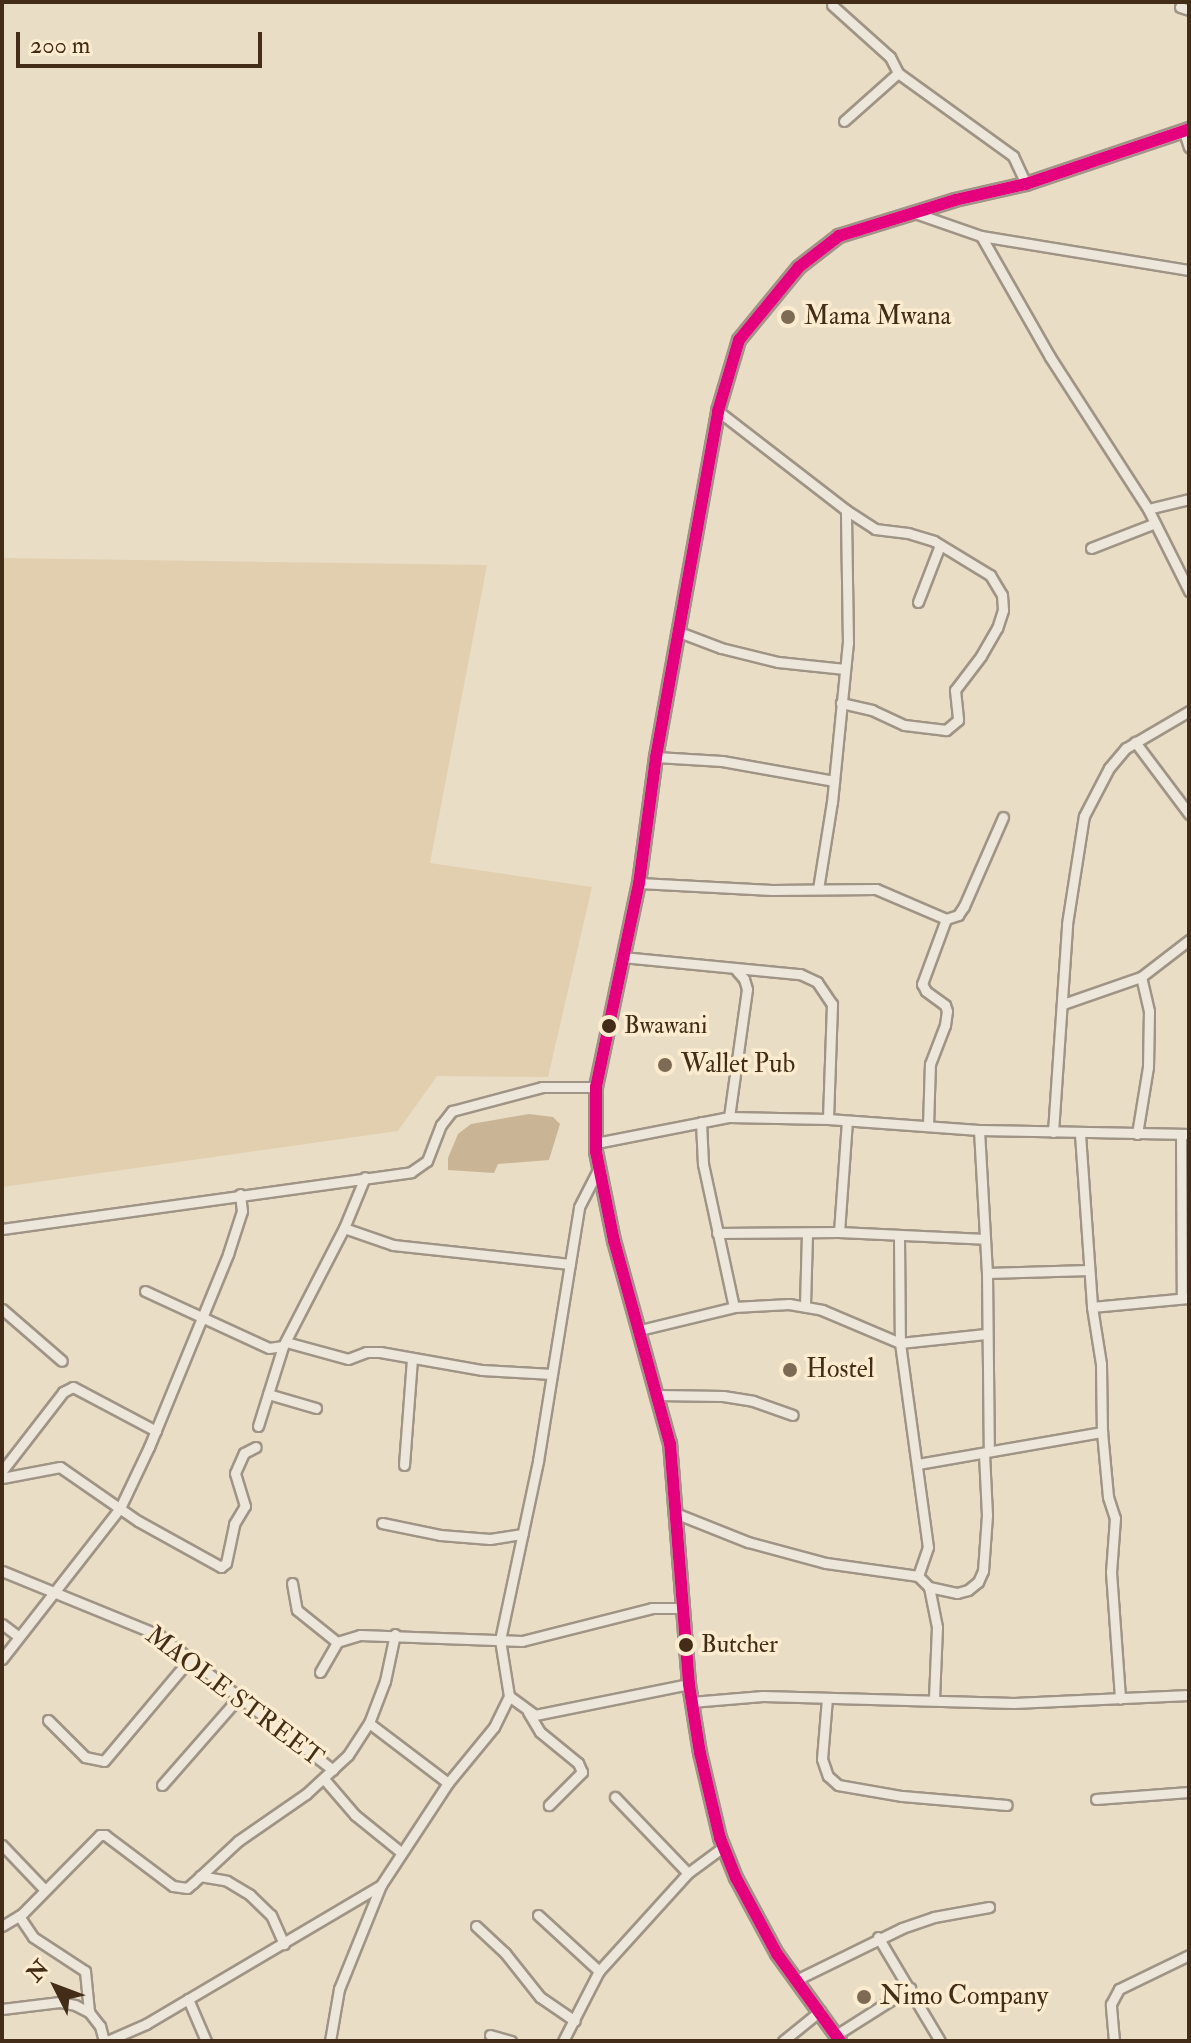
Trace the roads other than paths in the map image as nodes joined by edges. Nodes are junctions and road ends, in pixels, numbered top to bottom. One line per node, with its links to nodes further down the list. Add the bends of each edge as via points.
1 (832, 5): 2 (street, via 890,57)
2 (898, 73): 3 (street); 6 (street, via 1013,156)
3 (844, 121)
4 (1187, 130): 5 (street); 6 (main road)
5 (1189, 147)
6 (1026, 184): 7 (main road)
7 (912, 212): 8 (street); 10 (main road, via 839,236 799,267 739,340)
8 (981, 236): 9 (street); 12 (street, via 1050,357)
9 (1189, 270)
10 (718, 411): 13 (street); 19 (main road)
11 (1189, 499): 12 (street)
12 (1148, 509): 14 (street)
13 (846, 510): 15 (street, via 875,529 908,533); 20 (street)
14 (1153, 524): 16 (street); 17 (street)
15 (940, 545): 18 (street); 21 (street, via 990,575 1002,595 997,628 955,690 958,720 946,730 919,729)
16 (1091, 548)
17 (1189, 591)
18 (918, 602)
19 (679, 632): 20 (street, via 778,662); 24 (main road)
20 (845, 669): 21 (street)
21 (841, 703): 25 (street)
22 (1189, 711): 23 (street)
23 (1135, 742): 26 (street); 35 (street, via 1109,768 1084,816 1067,924)
24 (656, 757): 25 (street, via 722,761); 28 (main road)
25 (834, 781): 29 (street)
26 (1189, 814)
27 (1003, 817): 30 (street, via 964,906)
28 (639, 883): 29 (street); 32 (main road)
29 (818, 889): 30 (street, via 876,889)
30 (946, 919): 41 (street, via 922,984 947,1011 930,1064)
31 (1189, 940): 34 (street)
32 (622, 957): 33 (street); 36 (main road)
33 (737, 971): 37 (street, via 747,989); 38 (street, via 800,974 827,992 832,1004)
34 (1141, 977): 35 (street); 45 (street, via 1149,1011 1148,1067)
35 (1063, 1004): 43 (street)
36 (596, 1087): 47 (main road); 49 (street, via 542,1087 461,1107 445,1117 432,1153 420,1168)
37 (729, 1117): 38 (street); 40 (street)
38 (828, 1119): 39 (street)
39 (847, 1121): 41 (street); 53 (street)
40 (701, 1122): 47 (street); 54 (street, via 703,1164)
41 (928, 1126): 42 (street)
42 (979, 1130): 43 (street); 57 (street)
43 (1053, 1132): 44 (street)
44 (1080, 1134): 45 (street); 59 (street)
45 (1137, 1134): 46 (street)
46 (1185, 1134): 62 (street)
47 (596, 1143): 48 (main road)
48 (599, 1168): 58 (street, via 579,1207); 68 (main road)
49 (365, 1177): 50 (street); 51 (street)
50 (240, 1194): 52 (street); 67 (street, via 242,1211)
51 (344, 1228): 58 (street, via 393,1245); 71 (street)
52 (2, 1229)
53 (839, 1232): 55 (street); 56 (street)
54 (717, 1233): 55 (street); 64 (street)
55 (807, 1233): 63 (street)
56 (899, 1238): 57 (street); 70 (street)
57 (985, 1239): 60 (street)
58 (570, 1264): 74 (street)
59 (1089, 1270): 60 (street); 65 (street)
60 (987, 1273): 69 (street)
61 (145, 1291): 67 (street)
62 (1185, 1298): 65 (street)
63 (805, 1305): 64 (street); 70 (street)
64 (734, 1307): 68 (street)
65 (1092, 1307): 81 (street, via 1101,1364)
66 (2, 1309): 73 (street)
67 (203, 1317): 71 (street, via 269,1348); 80 (street)
68 (640, 1330): 76 (main road)
69 (986, 1334): 70 (street); 83 (street)
70 (900, 1343): 84 (street)
71 (285, 1344): 72 (street, via 348,1359 366,1352); 75 (street)
72 (412, 1358): 74 (street); 85 (street)
73 (62, 1361)
74 (552, 1374): 91 (street)
75 (268, 1394): 77 (street); 79 (street)
76 (657, 1395): 78 (street, via 723,1396); 89 (main road, via 670,1444)
77 (316, 1408)
78 (793, 1415)
79 (258, 1426)
80 (156, 1431): 86 (street, via 73,1387 63,1392); 88 (street)
81 (1102, 1432): 83 (street); 112 (street, via 1115,1518 1111,1572)
82 (256, 1447): 88 (street, via 244,1453 235,1473 245,1506 221,1567)
83 (986, 1452): 84 (street); 95 (street, via 983,1571 968,1590)
84 (918, 1464): 93 (street, via 928,1547)
85 (404, 1465)
86 (2, 1471)
87 (2, 1478): 88 (street, via 60,1467)
88 (120, 1508): 96 (street)
89 (675, 1513): 93 (street, via 748,1542 826,1563); 97 (main road)
90 (382, 1523): 91 (street, via 490,1539)
91 (523, 1534): 101 (street)
92 (2, 1571): 96 (street, MAOLE STREET)
93 (918, 1576): 95 (street)
94 (292, 1583): 102 (street, via 297,1610)
95 (929, 1587): 111 (street, via 937,1627)
96 (51, 1593): 100 (street); 104 (street, MAOLE STREET, via 159,1635)
97 (683, 1608): 101 (street, via 652,1608 557,1634); 106 (main road)
98 (2, 1624): 100 (street)
99 (395, 1634): 101 (street); 102 (street); 116 (street)
100 (18, 1636): 103 (street)
101 (500, 1640): 108 (street)
102 (337, 1642): 105 (street)
103 (2, 1659)
104 (190, 1659): 109 (street, MAOLE STREET); 115 (street, via 104,1761 85,1757)
105 (320, 1672)
106 (689, 1684): 113 (main road); 114 (street, via 535,1715)
107 (1189, 1695): 112 (street)
108 (509, 1696): 114 (street); 119 (street, via 494,1727)
109 (239, 1697): 117 (street, MAOLE STREET); 120 (street)
110 (827, 1698): 111 (street); 113 (street); 125 (street, via 822,1759 838,1785)
111 (934, 1699): 112 (street)
112 (1120, 1699)
113 (691, 1702): 127 (main road)
114 (528, 1712): 124 (street, via 540,1732 582,1772)
115 (48, 1720)
116 (369, 1723): 117 (street); 119 (street)
117 (333, 1770): 118 (street)
118 (324, 1779): 128 (street, via 355,1815); 130 (street, via 238,1841)
119 (448, 1783): 128 (street)
120 (162, 1785)
121 (1189, 1792): 123 (street)
122 (615, 1797): 129 (street)
123 (1096, 1799)
124 (549, 1805)
125 (1007, 1805)
126 (2, 1845): 132 (street)
127 (723, 1847): 129 (street); 142 (main road)
128 (402, 1853): 131 (street)
129 (688, 1873): 141 (street)
130 (200, 1876): 132 (street, via 187,1888 173,1886 100,1835); 139 (street, via 227,1881 250,1895 271,1915)
131 (381, 1885): 139 (street); 153 (street, via 339,1989)
132 (45, 1890): 135 (street)
133 (989, 1907): 138 (street, via 934,1917)
134 (538, 1915): 141 (street)
135 (19, 1916): 136 (street); 147 (street, via 33,1937 85,1971)
136 (2, 1926)
137 (476, 1926): 148 (street, via 540,1997)
138 (878, 1937): 142 (street); 143 (street)
139 (284, 1944): 144 (street)
140 (1189, 1955): 158 (street, via 1119,1989 1111,2004)
141 (599, 1971): 148 (street)
142 (796, 1980): 146 (main road)
143 (910, 1988): 150 (street); 157 (street)
144 (188, 1999): 151 (street); 152 (street)
145 (2, 2009): 147 (street, via 60,2002)
146 (820, 2011): 150 (main road); 156 (street)
147 (89, 2012): 151 (street)
148 (575, 2021): 155 (street)
149 (490, 2035): 154 (street)
150 (838, 2038)
151 (106, 2041)
152 (206, 2041)
153 (330, 2041)
154 (511, 2041)
155 (563, 2041)
156 (783, 2041)
157 (940, 2041)
158 (1114, 2041)

